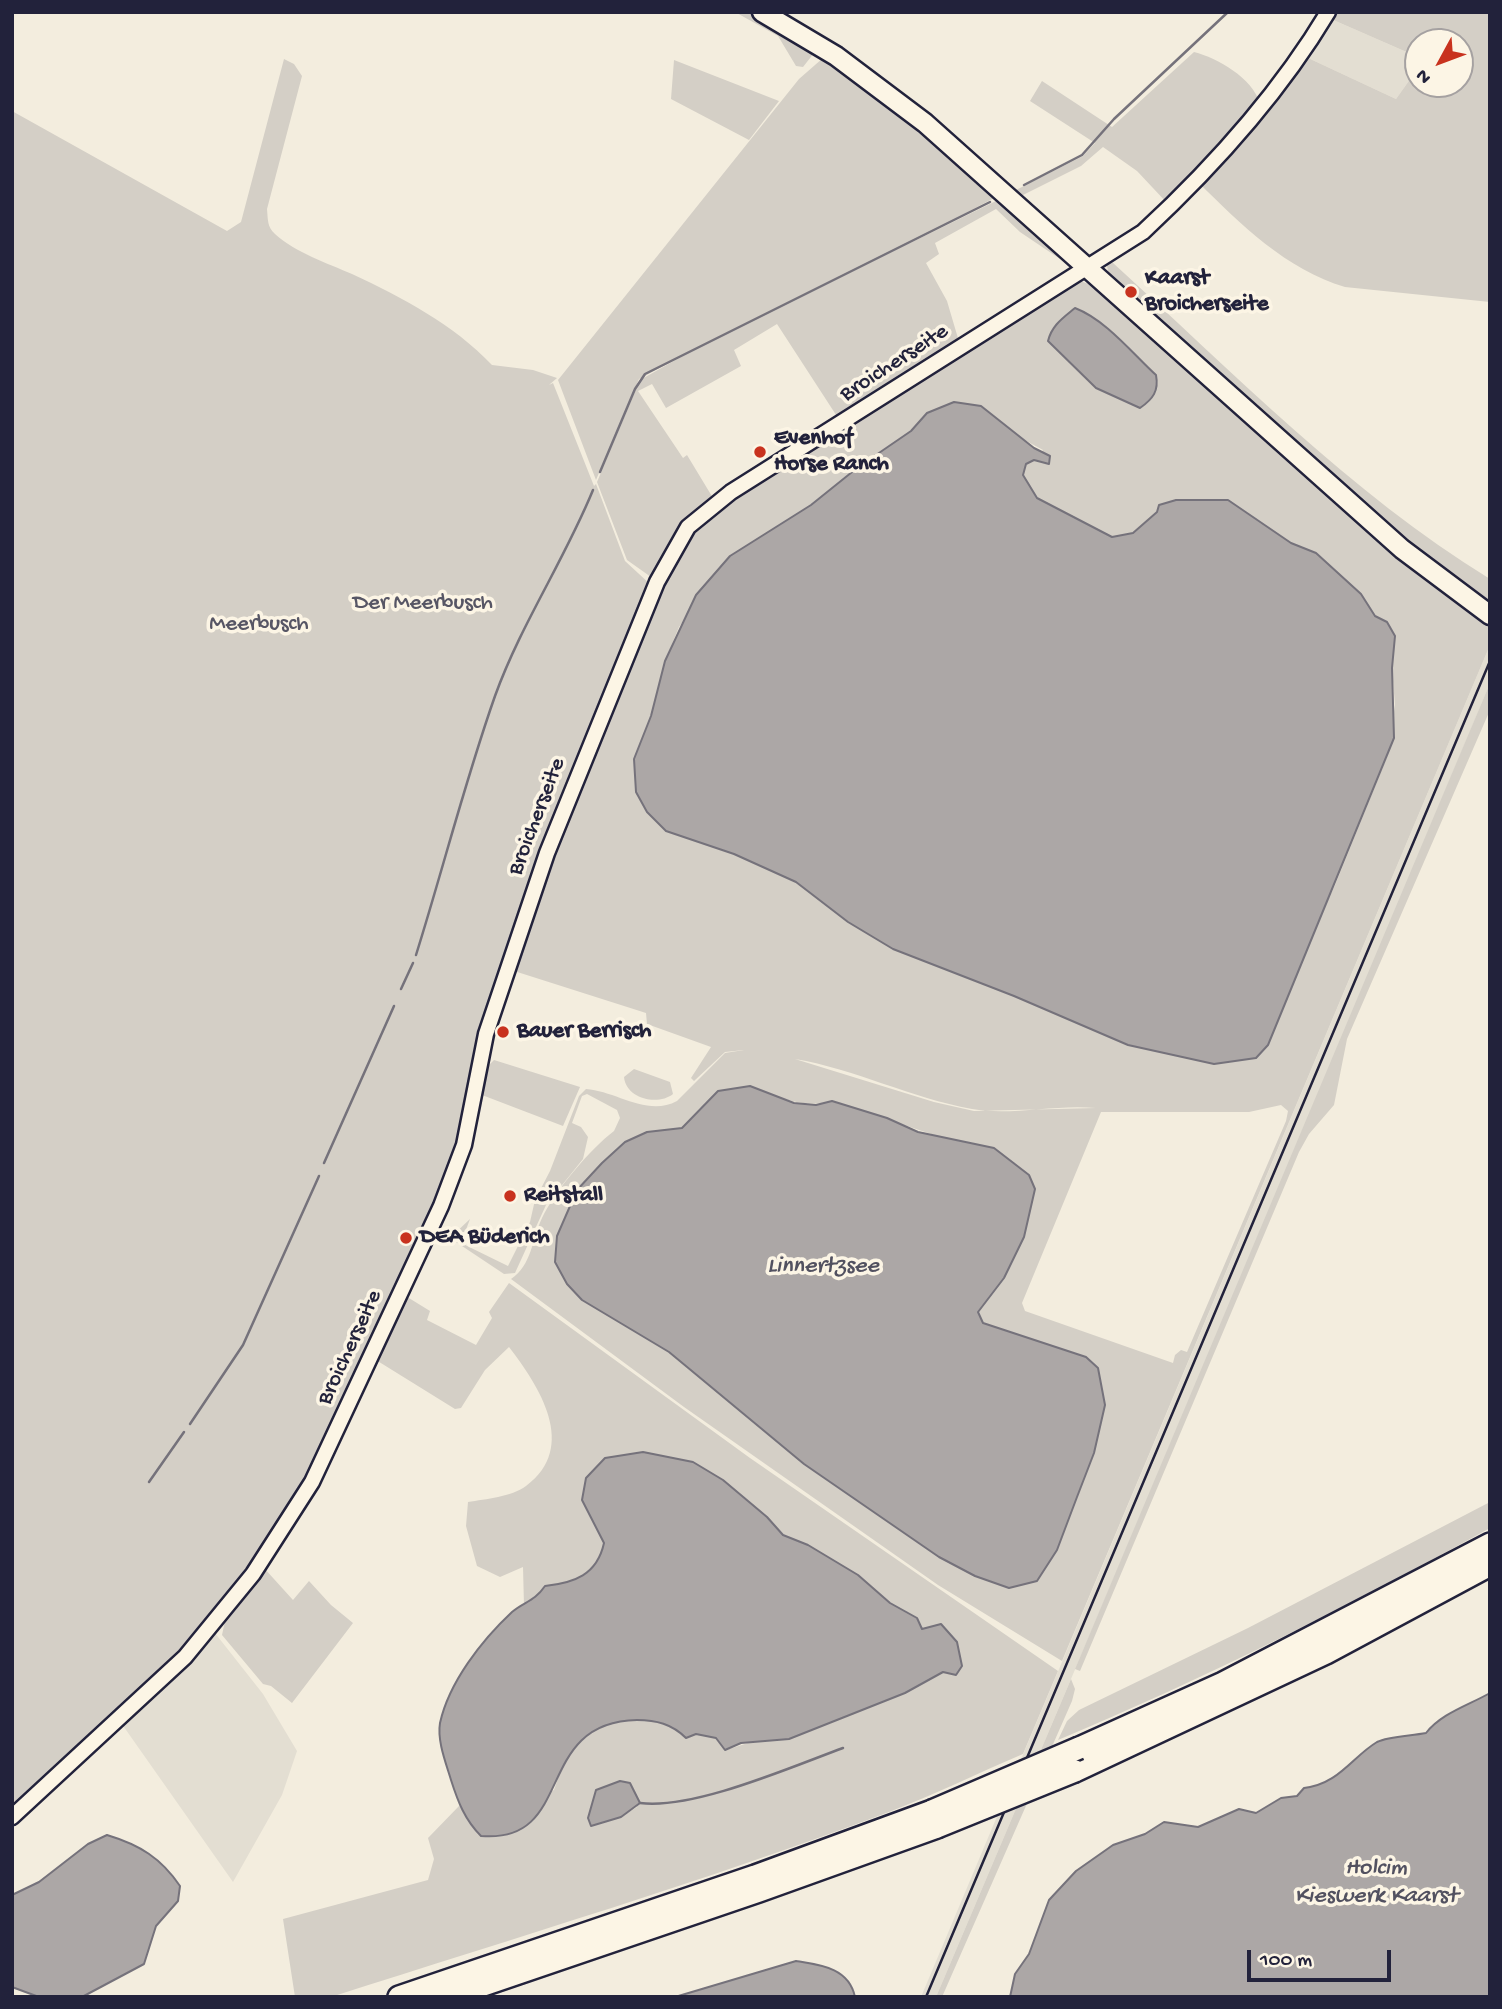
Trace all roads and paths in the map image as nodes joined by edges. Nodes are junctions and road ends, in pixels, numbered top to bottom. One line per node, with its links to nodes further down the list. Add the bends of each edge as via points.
1 (762, 12): 3 (main road, via 827,49 897,100)
2 (1328, 12): 3 (street, Broicherseite, via 1292,69 1178,199 1143,232)
3 (1087, 267): 4 (main road, via 1402,549); 7 (street, Broicherseite, via 723,497 678,541 547,853 486,1034 464,1145 441,1206 312,1482 253,1574 185,1657)
4 (1487, 613)
5 (1490, 1544): 8 (highway, bridge, via 1246,1671)
6 (1490, 1565): 8 (highway, bridge, via 1326,1653 1075,1771)
7 (12, 1817)
8 (935, 1819): 9 (highway); 10 (highway, via 759,1891)
9 (399, 1997)
10 (449, 1997)

